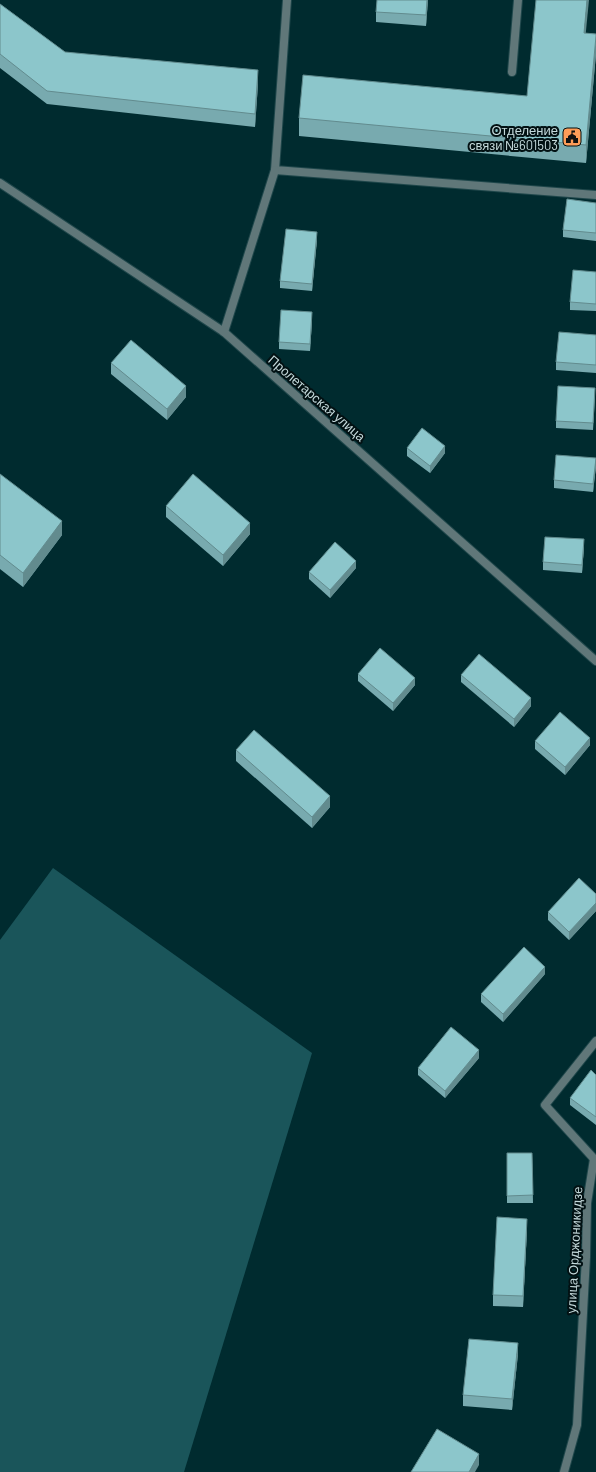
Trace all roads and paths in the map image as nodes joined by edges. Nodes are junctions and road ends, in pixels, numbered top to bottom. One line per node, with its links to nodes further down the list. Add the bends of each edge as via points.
1 (287, 0): 4 (street)
2 (518, 0): 3 (street)
3 (512, 72)
4 (275, 170): 6 (street); 7 (street)
5 (0, 183): 7 (street, Пролетарская улица)
6 (596, 195)
7 (224, 332): 8 (street, Пролетарская улица)
8 (596, 661)
9 (596, 1041): 10 (street, улица Орджоникидзе, via 545,1105)
10 (595, 1160): 11 (street, улица Орджоникидзе, via 587,1203 577,1426)
11 (564, 1472)

